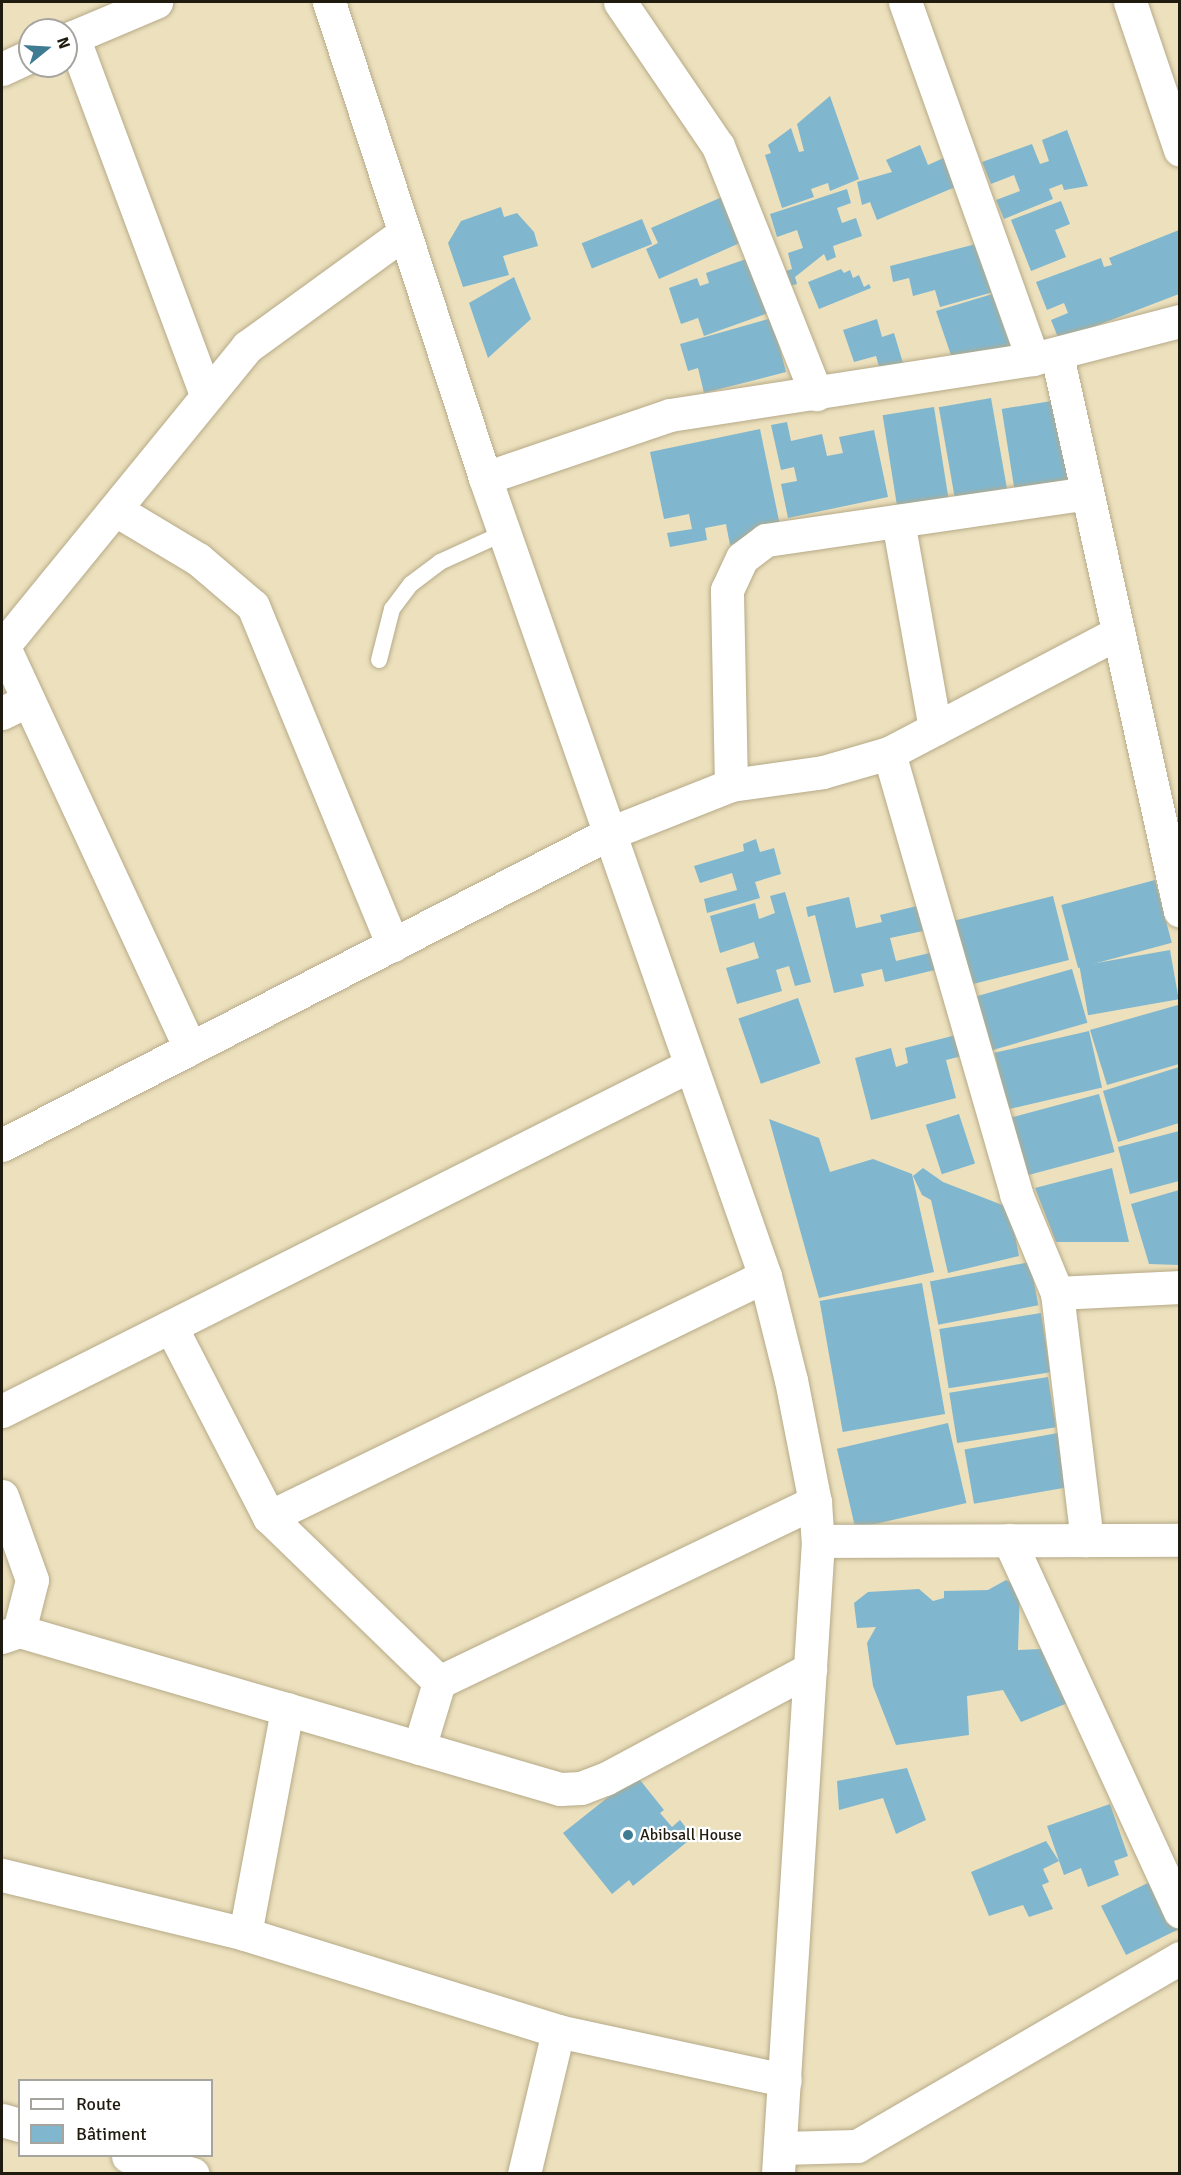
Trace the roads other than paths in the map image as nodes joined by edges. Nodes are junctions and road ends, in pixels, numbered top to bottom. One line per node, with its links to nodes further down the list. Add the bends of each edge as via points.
1 (156, 2): 6 (street)
2 (329, 2): 11 (street)
3 (620, 2): 14 (street, via 718,146)
4 (905, 2): 13 (street)
5 (1130, 2): 10 (street)
6 (78, 36)
7 (78, 60): 15 (street)
8 (18, 62): 9 (street)
9 (2, 69)
10 (1179, 150)
11 (404, 233): 15 (street, via 254,341); 16 (street)
12 (1179, 321): 13 (street)
13 (1045, 357): 14 (street); 17 (street)
14 (816, 394): 16 (street, via 670,415)
15 (206, 395): 18 (street)
16 (485, 478): 20 (street)
17 (1087, 493): 19 (street); 21 (street)
18 (116, 510): 22 (street); 30 (street, via 198,559 253,606)
19 (898, 521): 25 (street); 27 (street, via 766,540 742,558 726,590)
20 (504, 533): 23 (lane, via 440,562 411,584 392,609); 28 (street)
21 (1118, 633): 25 (street); 29 (street)
22 (3, 644): 24 (street)
23 (379, 660)
24 (14, 707): 31 (street)
25 (935, 729): 26 (street)
26 (889, 753): 27 (street, via 823,772); 36 (street, via 1016,1194)
27 (731, 785): 28 (street)
28 (610, 833): 30 (street); 32 (street)
29 (1179, 911)
30 (393, 945): 31 (street)
31 (190, 1048): 33 (street)
32 (689, 1066): 34 (street); 37 (street)
33 (2, 1145)
34 (765, 1276): 40 (street); 41 (street)
35 (1179, 1287): 36 (street)
36 (1057, 1293): 43 (street)
37 (171, 1327): 38 (street); 41 (street)
38 (2, 1411)
39 (2, 1496): 46 (street, via 32,1580)
40 (815, 1502): 45 (street); 48 (street)
41 (269, 1517): 48 (street)
42 (1009, 1540): 43 (street); 45 (street); 52 (street)
43 (1087, 1540): 44 (street)
44 (1179, 1540)
45 (818, 1541): 47 (street)
46 (10, 1634): 49 (street)
47 (810, 1669): 50 (street, via 581,1788 560,1789); 56 (street)
48 (439, 1682): 50 (street)
49 (286, 1709): 50 (street); 53 (street)
50 (419, 1748)
51 (2, 1875): 53 (street)
52 (1179, 1911)
53 (245, 1934): 55 (street)
54 (1179, 1958): 60 (street, via 857,2146)
55 (558, 2031): 56 (street); 62 (street)
56 (785, 2080): 60 (street)
57 (2, 2120): 58 (street)
58 (18, 2124)
59 (132, 2157): 61 (street)
60 (779, 2161)
61 (193, 2174)
62 (524, 2174)

